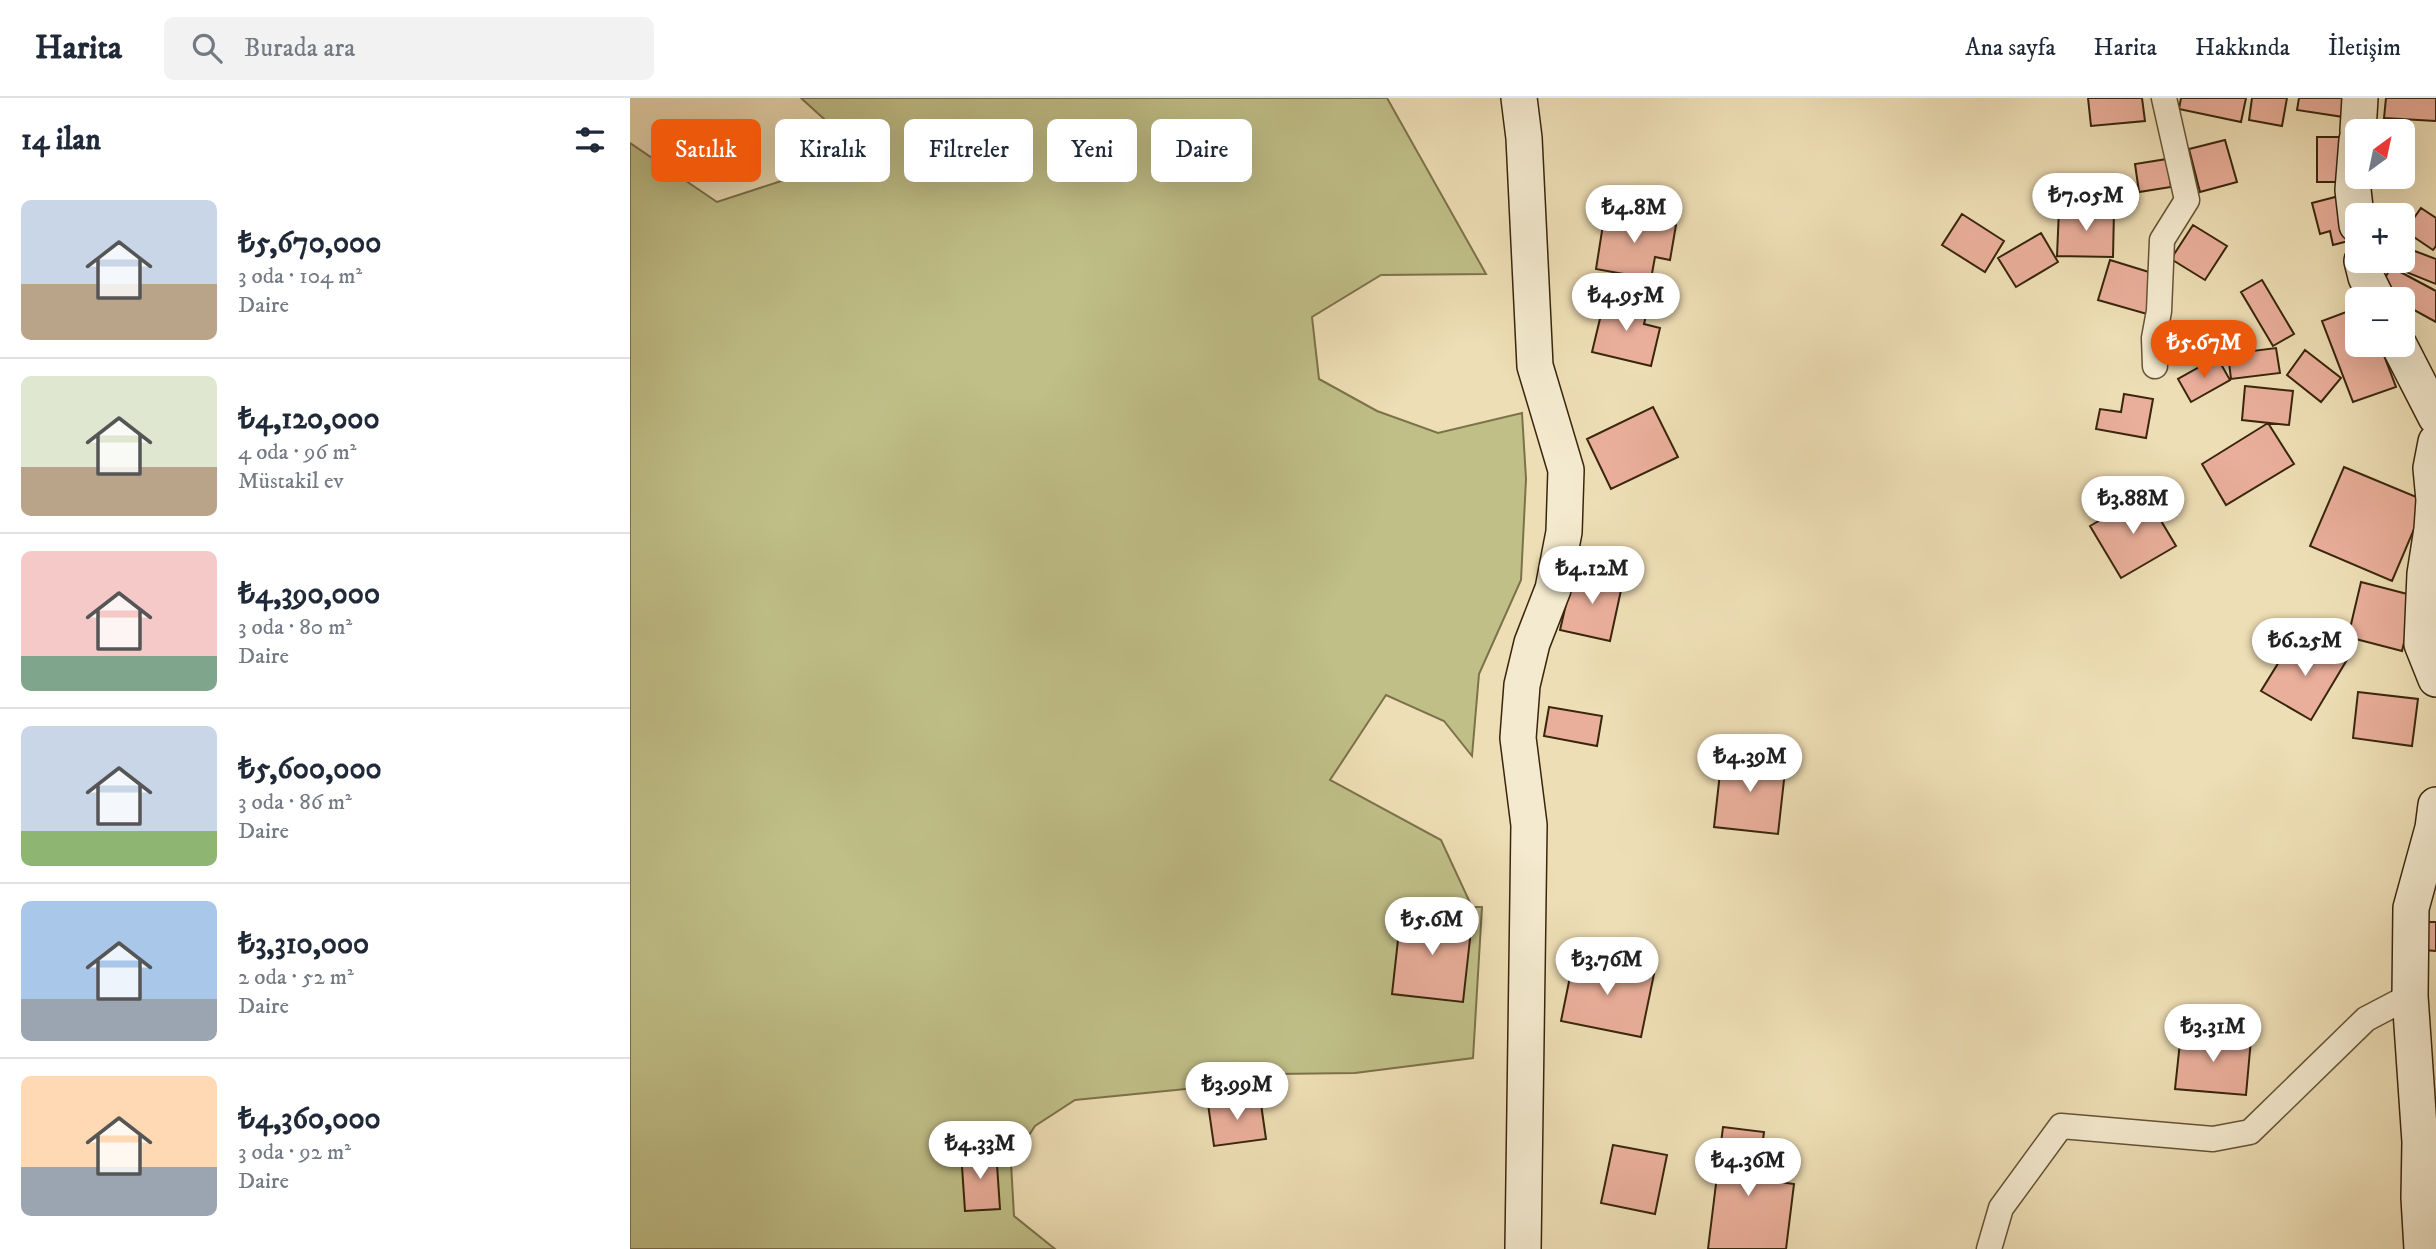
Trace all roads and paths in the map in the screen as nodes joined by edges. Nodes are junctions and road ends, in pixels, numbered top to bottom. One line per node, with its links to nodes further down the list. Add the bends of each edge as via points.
1 (1520, 98): 13 (street, via 1535,366 1566,470 1564,532 1553,589 1531,643 1518,738 1529,825)
2 (2164, 98): 6 (street, via 2187,200 2162,240)
3 (2360, 98): 4 (street)
4 (2359, 119)
5 (2405, 357): 7 (street)
6 (2155, 366)
7 (2436, 417)
8 (2436, 442): 9 (street, via 2422,644)
9 (2436, 679)
10 (2436, 805): 11 (street, via 2412,908)
11 (2410, 996): 12 (street); 14 (street, via 2366,1019 2250,1132 2213,1139 2061,1126 2001,1208)
12 (2428, 1142): 15 (street, via 2419,1198)
13 (1523, 1249)
14 (1989, 1249)
15 (2422, 1249)

